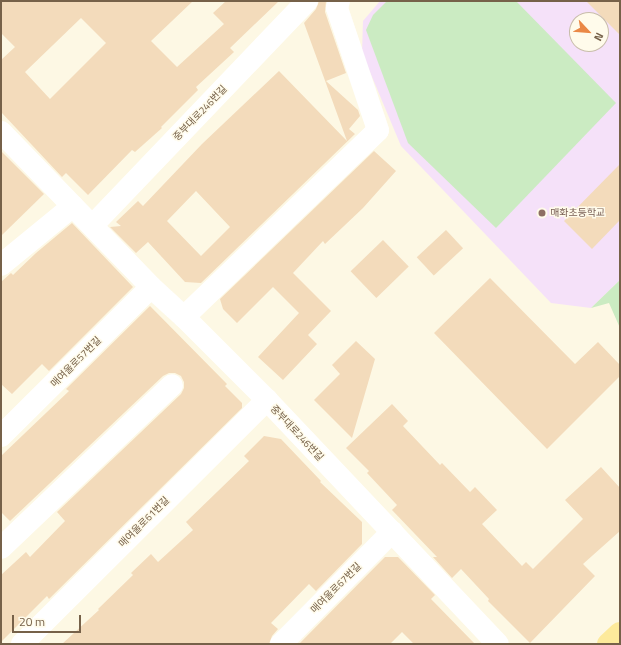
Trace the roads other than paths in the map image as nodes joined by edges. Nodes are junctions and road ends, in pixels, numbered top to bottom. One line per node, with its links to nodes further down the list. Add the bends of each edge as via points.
1 (307, 1): 5 (street, 중부대로246번길)
2 (339, 1): 8 (street, via 337,8 378,130)
3 (1, 132): 4 (street, 중부대로246번길)
4 (73, 206): 5 (street, 중부대로246번길); 6 (street)
5 (93, 226): 7 (street, 중부대로246번길)
6 (1, 265)
7 (151, 287): 8 (street, 중부대로246번길); 11 (street, 매여울로57번길)
8 (184, 317): 10 (street, 중부대로246번길)
9 (172, 385): 13 (street)
10 (267, 400): 12 (street, 중부대로246번길); 15 (street, 매여울로61번길)
11 (1, 436)
12 (392, 532): 16 (street, 매여울로67번길); 17 (street, 중부대로246번길)
13 (1, 548)
14 (620, 634): 18 (main road)
15 (22, 644)
16 (281, 644)
17 (498, 644)
18 (608, 644)

